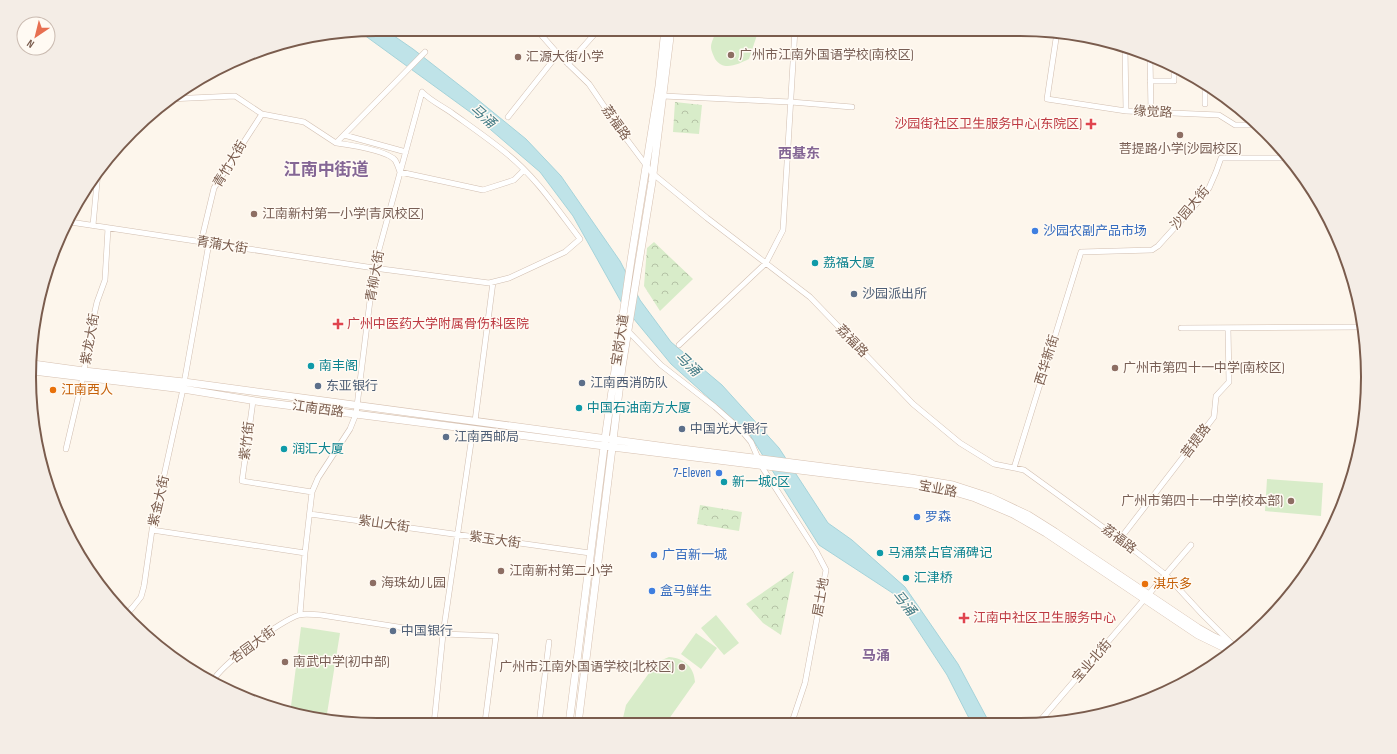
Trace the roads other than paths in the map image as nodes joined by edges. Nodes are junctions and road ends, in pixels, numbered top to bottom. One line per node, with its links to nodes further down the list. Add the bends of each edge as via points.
1 (542, 36): 9 (street, 荔福路)
2 (594, 36): 11 (street)
3 (664, 36): 29 (main road, 宝岗大道)
4 (670, 36): 15 (main road, 宝岗大道)
5 (795, 36): 17 (street)
6 (1057, 38): 20 (street, 缘觉路, via 1046,99)
7 (425, 52): 25 (street)
8 (1125, 53): 20 (street)
9 (558, 54): 11 (street, 荔福路); 23 (street)
10 (1150, 62): 13 (street)
11 (568, 64): 29 (street, 荔福路, via 588,84)
12 (1174, 73): 13 (street, via 1174,81)
13 (1150, 81): 21 (street)
14 (1205, 91): 18 (street)
15 (663, 96): 17 (street); 32 (main road, 宝岗大道)
16 (180, 99): 22 (street, via 235,96)
17 (791, 102): 19 (street); 40 (street, via 783,230)
18 (1205, 104)
19 (852, 107)
20 (1126, 111): 21 (street, 缘觉路)
21 (1150, 112): 24 (street, 缘觉路, via 1219,115 1235,125)
22 (262, 114): 26 (street, via 304,122); 37 (street, 青竹大街, via 214,188)
23 (508, 117)
24 (1249, 125)
25 (344, 135): 26 (street); 27 (street)
26 (336, 143): 31 (street, via 358,146 386,155 395,160)
27 (406, 152): 30 (street, 青柳大街, via 422,92 507,154); 31 (street, 青柳大街)
28 (1281, 158): 39 (street, 沙园大街, via 1221,158 1209,188 1152,250)
29 (647, 165): 32 (street, 荔福路); 49 (main road, 宝岗大道, via 631,260)
30 (524, 170): 31 (street, via 514,180 483,190); 42 (street, 青蒲大街, via 542,189 580,239 565,252 509,278)
31 (400, 172): 41 (street, 青柳大街)
32 (652, 173): 40 (street, 荔福路); 46 (main road, 宝岗大道)
33 (97, 182): 35 (street)
34 (73, 222): 35 (street, 青蒲大街)
35 (93, 225): 36 (street, 青蒲大街)
36 (108, 228): 37 (street, 青蒲大街); 51 (street, 紫龙大街, via 105,280 97,302)
37 (201, 242): 38 (street, 青蒲大街)
38 (209, 243): 41 (street, 青蒲大街); 52 (street)
39 (1081, 252): 62 (street, 西华新街)
40 (766, 263): 47 (street); 62 (street, 荔福路, via 810,297 913,404 960,443 994,464)
41 (374, 268): 42 (street, 青蒲大街); 54 (street, 青柳大街)
42 (493, 282): 56 (street)
43 (1357, 327): 45 (street)
44 (1181, 328): 45 (street)
45 (1228, 328): 67 (street, 菩提路, via 1229,382 1216,396 1214,417)
46 (628, 331): 49 (main road, 宝岗大道); 61 (street, 居士地, via 661,365 741,430 752,442)
47 (679, 345)
48 (37, 365): 51 (main road)
49 (619, 368): 58 (main road, 宝岗大道); 59 (main road, 宝岗大道)
50 (36, 371): 51 (main road)
51 (83, 374): 52 (main road); 60 (street, 紫龙大街)
52 (184, 386): 53 (main road, 江南西路); 54 (main road); 65 (street, 紫金大街)
53 (253, 400): 55 (main road, 江南西路); 63 (street, 紫竹街, via 242,481)
54 (358, 406): 55 (street); 56 (main road)
55 (356, 414): 57 (main road, 江南西路); 63 (street, via 350,429 318,478)
56 (475, 421): 58 (main road)
57 (473, 429): 58 (main road, 江南西路); 66 (street, 紫玉大街)
58 (604, 443): 59 (main road, 宝业路); 70 (main road, 宝岗大道)
59 (613, 444): 61 (main road, 宝业路); 85 (main road, 宝岗大道)
60 (66, 449)
61 (761, 462): 72 (main road, 宝业路, via 920,485 975,498 1028,522); 86 (street, 居士地, via 826,570 805,683)
62 (1014, 468): 67 (street, 荔福路, via 1024,470)
63 (312, 492): 64 (street)
64 (310, 514): 66 (street, 紫山大街); 69 (street)
65 (152, 530): 69 (street); 73 (street, 紫金大街, via 141,597)
66 (458, 534): 70 (street, 紫玉大街); 75 (street)
67 (1120, 539): 71 (street, 荔福路)
68 (1191, 545): 71 (street, 宝业北街)
69 (305, 553): 74 (street)
70 (590, 553): 84 (main road, 宝岗大道)
71 (1166, 575): 72 (street, 宝业北街); 77 (street, 荔福路)
72 (1146, 598): 78 (main road, 宝业路, via 1198,635); 80 (street, 宝业北街)
73 (130, 611)
74 (300, 614): 75 (street); 79 (street, 杏园大街, via 234,658)
75 (444, 634): 81 (street); 82 (street, via 496,636)
76 (549, 642): 83 (street)
77 (1231, 645)
78 (1230, 646)
79 (215, 677)
80 (1044, 717)
81 (435, 718)
82 (486, 718)
83 (540, 718)
84 (570, 718)
85 (579, 718)
86 (793, 718)

